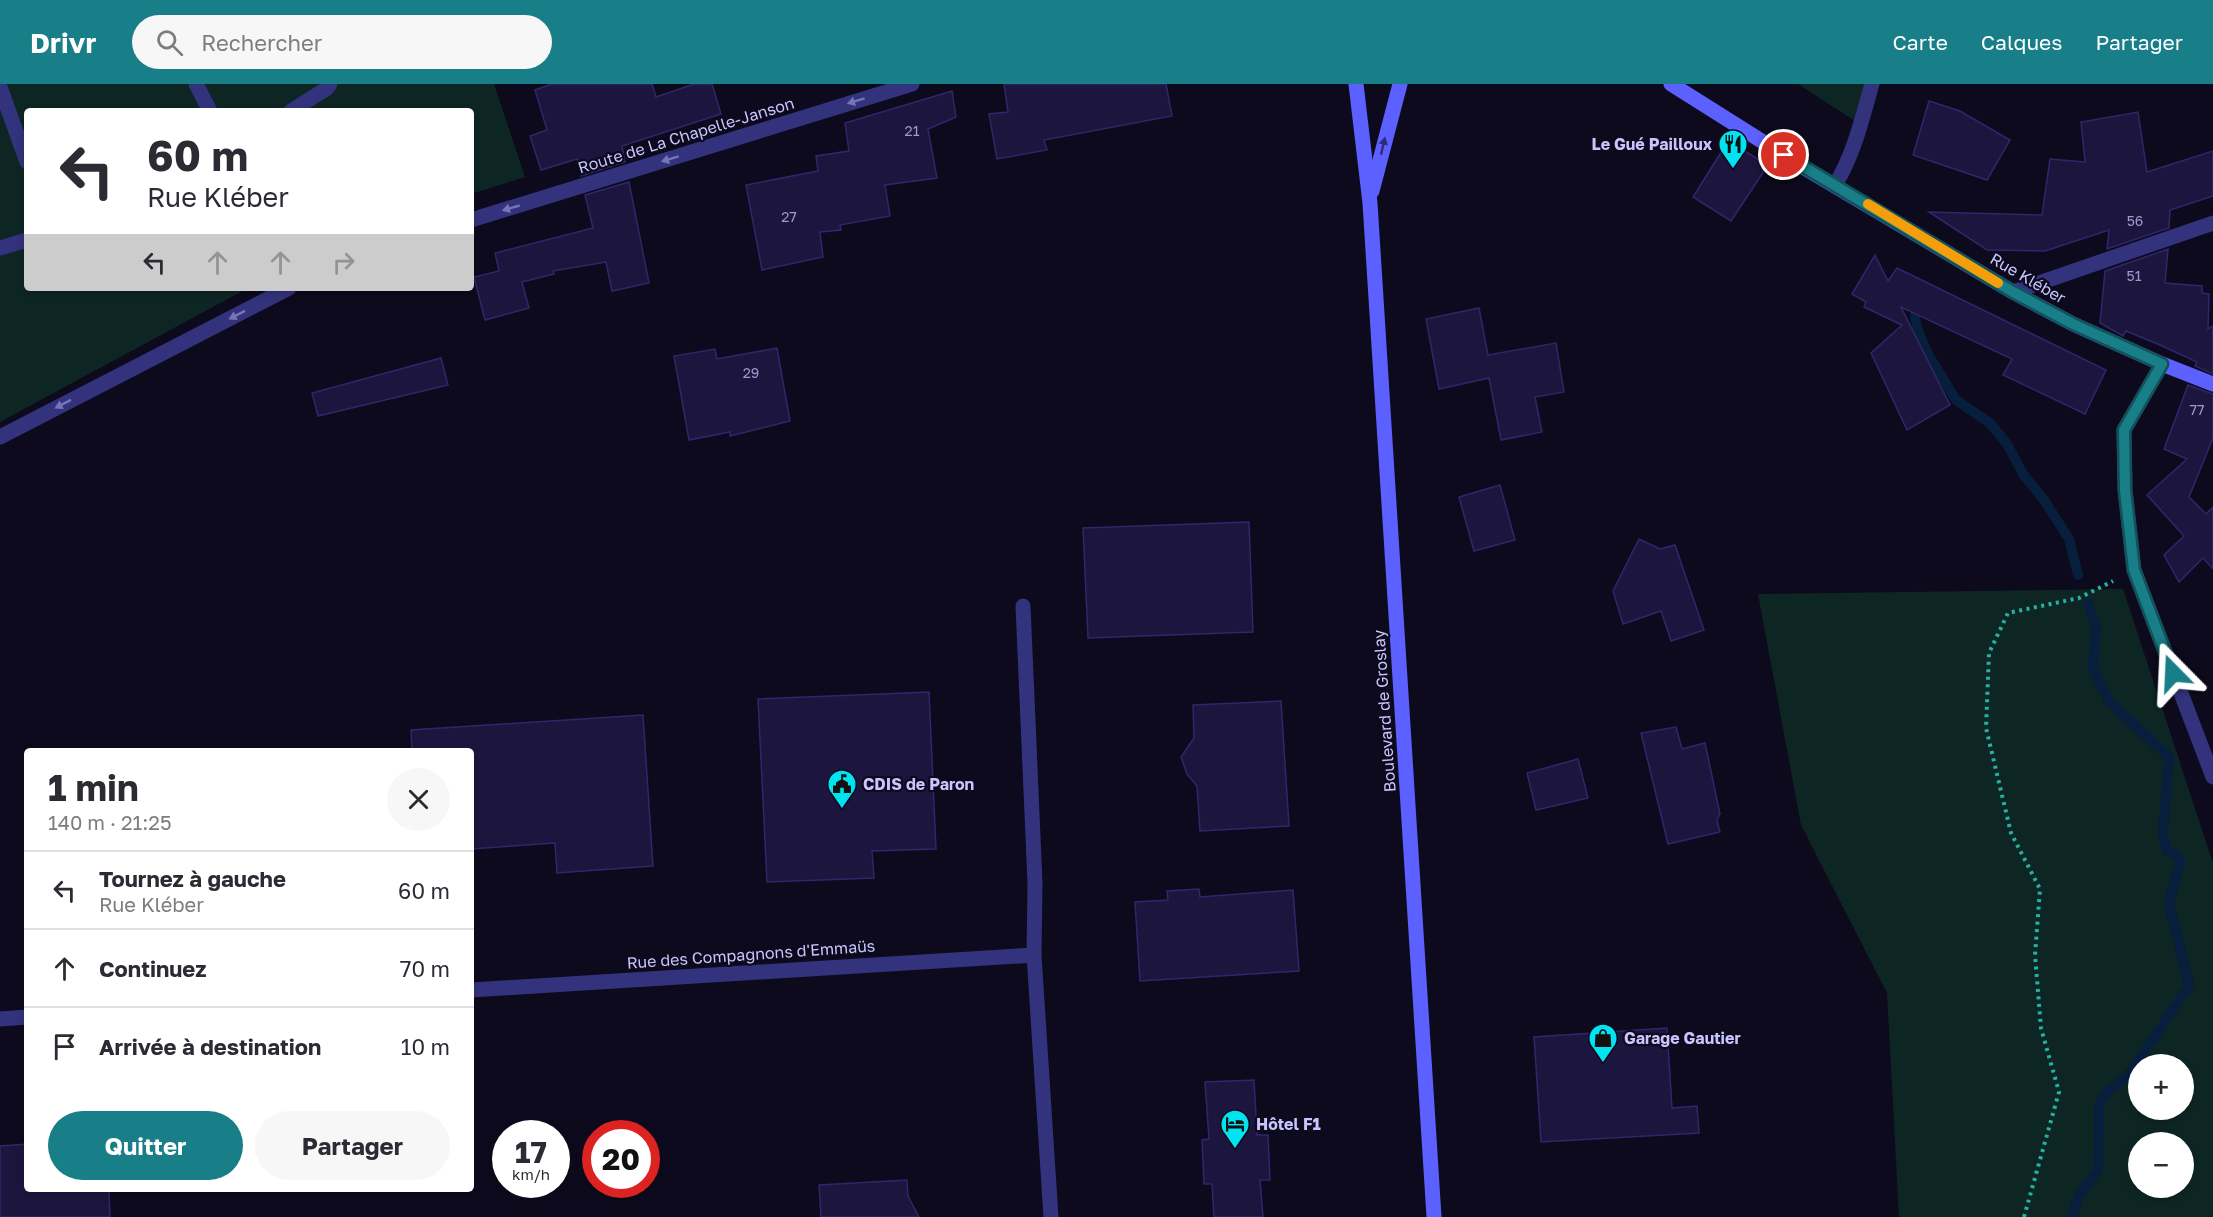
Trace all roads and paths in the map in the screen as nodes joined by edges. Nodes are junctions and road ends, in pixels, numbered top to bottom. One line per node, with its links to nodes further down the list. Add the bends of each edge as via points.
1 (196, 84): 9 (street)
2 (330, 84): 10 (street)
3 (912, 84): 14 (street, Route de La Chapelle-Janson, one-way to 14)
4 (1356, 84): 13 (main road, Boulevard de Groslay)
5 (1400, 84): 13 (main road, Boulevard de Groslay, one-way to 5)
6 (1671, 84): 12 (main road)
7 (1872, 84): 12 (street, via 1860,129)
8 (0, 87): 11 (street)
9 (208, 108)
10 (296, 108)
11 (24, 154)
12 (1835, 184): 19 (main road, Rue Kléber)
13 (1370, 203): 31 (main road, Boulevard de Groslay)
14 (474, 219)
15 (2213, 223): 19 (street)
16 (24, 241): 17 (street)
17 (0, 248)
18 (283, 291): 22 (street, one-way to 22)
19 (2013, 292): 20 (main road, Rue Kléber)
20 (2162, 364): 21 (main road, Rue Kléber); 23 (street, via 2124,430 2125,490)
21 (2213, 384)
22 (0, 437)
23 (2134, 570): 25 (street); 32 (path, via 2079,598 2008,613 1989,653 1986,728 2011,833 2040,889 2035,955 2041,1028 2060,1092)
24 (1023, 606): 26 (street, via 1035,883)
25 (2213, 777)
26 (1034, 955): 27 (street, Rue des Compagnons d'Emmaüs); 30 (street)
27 (474, 990)
28 (24, 1017): 29 (street)
29 (0, 1019)
30 (1051, 1217)
31 (1434, 1217)
32 (2024, 1217)

